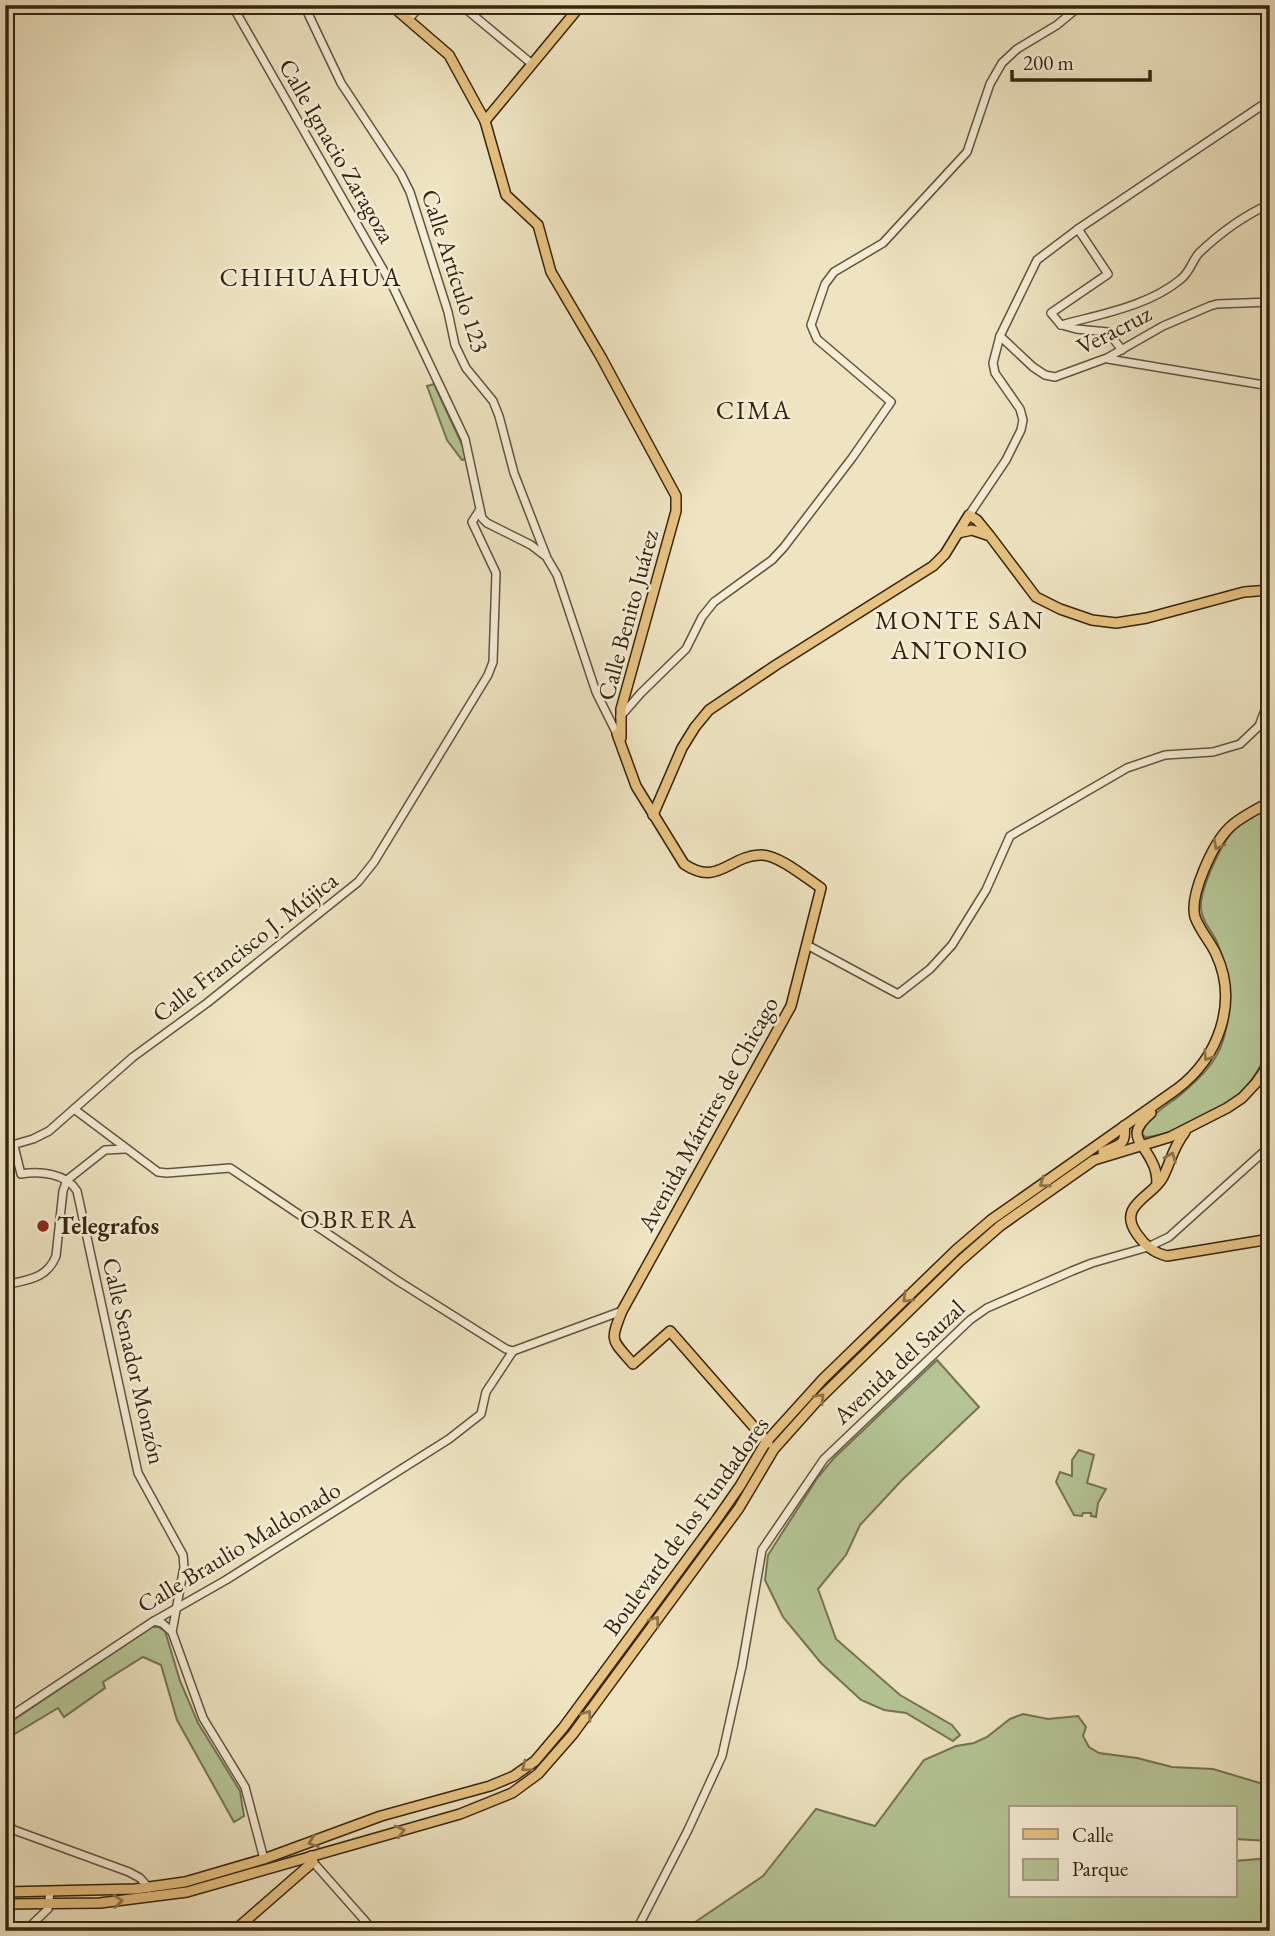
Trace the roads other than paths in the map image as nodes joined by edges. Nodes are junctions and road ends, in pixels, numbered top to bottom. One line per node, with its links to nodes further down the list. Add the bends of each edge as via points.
1 (232, 5): 20 (street, Calle Ignacio Zaragoza, via 393,287 465,439)
2 (304, 5): 24 (street, Calle Artículo 123, via 341,83 411,192 455,345 466,368 493,401)
3 (391, 5): 8 (main road)
4 (421, 5): 8 (street)
5 (461, 5): 9 (street)
6 (581, 5): 9 (main road)
7 (1081, 5): 27 (street, via 1002,63 967,152 883,243 828,279 811,325 817,340 891,402 784,547 714,602 687,649)
8 (409, 19): 11 (main road, via 449,55)
9 (532, 64): 11 (main road)
10 (1270, 100): 13 (street)
11 (485, 121): 27 (main road, Calle Benito Juárez, via 506,195 538,225 551,272 676,496 677,511)
12 (1270, 204): 15 (street, via 1214,240 1181,279 1158,294)
13 (1078, 229): 15 (street, via 1108,274 1051,313); 16 (street, via 1037,260)
14 (1270, 302): 17 (street, Veracruz, via 1210,306)
15 (1061, 325): 17 (street, via 1108,332)
16 (1000, 337): 18 (street, Veracruz, via 1050,377); 21 (street, via 993,367 1023,420 1006,460)
17 (1122, 350): 18 (street, Veracruz)
18 (1107, 358): 19 (street)
19 (1270, 386)
20 (479, 511): 24 (street, via 484,521); 28 (street, Calle Ignacio Zaragoza, via 472,522 496,573 494,657 488,675)
21 (969, 516): 22 (main road); 23 (main road)
22 (958, 533): 23 (main road, via 972,530); 32 (main road, via 945,554 916,579 709,710 682,748)
23 (990, 536): 25 (main road, via 1036,597 1092,620 1147,618 1244,592)
24 (547, 558): 29 (street, Calle Artículo 123, via 557,575 596,692)
25 (1270, 590)
26 (1270, 697): 34 (street, via 1259,726 1240,744 1213,752 1165,755 1127,768 1010,836 986,890 952,945 898,995)
27 (620, 718): 30 (main road, Calle Benito Juárez)
28 (456, 724): 37 (street, Calle Francisco J. Mújica, via 358,882 132,1057)
29 (617, 734): 30 (main road, Calle Benito Juárez)
30 (621, 745): 32 (main road, Calle Benito Juárez)
31 (1270, 803): 36 (main road, Boulevard de los Fundadores, one-way to 36, via 1241,818 1224,834 1198,886 1195,916 1219,962 1224,1016 1205,1063)
32 (653, 815): 33 (main road, Calle Benito Juárez, via 677,855 694,871 717,872 764,855)
33 (821, 888): 34 (main road, Avenida Mártires de Chicago)
34 (807, 945): 54 (main road, Avenida Mártires de Chicago, via 792,1006)
35 (1270, 1057): 40 (main road, Boulevard de los Fundadores, via 1242,1098)
36 (1165, 1098): 38 (main road, Boulevard de los Fundadores); 41 (main road, via 1138,1126)
37 (74, 1109): 39 (street); 43 (street, Calle Francisco J. Mújica, via 42,1136)
38 (1125, 1126): 46 (main road, via 1124,1142); 51 (main road, Boulevard de los Fundadores, one-way to 51)
39 (101, 1130): 44 (street); 45 (street)
40 (1186, 1131): 41 (main road, Boulevard de los Fundadores); 48 (main road, one-way to 40)
41 (1140, 1146): 46 (main road, Boulevard de los Fundadores); 48 (main road, via 1153,1163)
42 (1270, 1146): 50 (street, Avenida del Sauzal, via 1169,1237)
43 (10, 1147): 47 (street, via 21,1174 40,1172)
44 (125, 1149): 45 (street); 55 (street, via 158,1172 230,1168 398,1281)
45 (105, 1150): 47 (street)
46 (1094, 1160): 52 (main road, Boulevard de los Fundadores, via 1000,1226)
47 (67, 1180): 53 (street, via 52,1266 38,1277); 58 (street, Calle Senador Monzón, via 77,1191 138,1473 183,1555)
48 (1157, 1184): 50 (main road, via 1132,1209 1130,1219)
49 (1270, 1240): 50 (main road, via 1167,1256)
50 (1148, 1247): 74 (street, Avenida del Sauzal, via 1092,1263 988,1308 816,1468 762,1550 722,1756)
51 (956, 1250): 52 (main road); 56 (main road, Boulevard de los Fundadores, one-way to 56, via 823,1379)
52 (948, 1273): 57 (main road, Boulevard de los Fundadores, one-way to 52)
53 (5, 1285)
54 (622, 1311): 55 (street); 56 (main road, Avenida Mártires de Chicago, via 613,1340 633,1364 670,1331)
55 (513, 1351): 58 (street, Calle Braulio Maldonado, via 486,1392 478,1418 259,1560)
56 (766, 1442): 57 (main road); 63 (main road, Boulevard de los Fundadores, one-way to 63, via 740,1486 634,1633 563,1728 526,1768 500,1783 381,1816)
57 (774, 1449): 64 (main road, Boulevard de los Fundadores, one-way to 57, via 473,1810 512,1793 538,1774 581,1723 739,1508)
58 (177, 1607): 59 (street, Calle Braulio Maldonado); 60 (street, Calle Senador Monzón)
59 (154, 1621): 60 (street); 61 (street, Calle Braulio Maldonado)
60 (172, 1632): 63 (street, via 203,1718 245,1787)
61 (5, 1720)
62 (5, 1822): 66 (street, via 14,1830 129,1872)
63 (264, 1859): 65 (main road); 66 (main road, Boulevard de los Fundadores)
64 (312, 1859): 65 (main road, Boulevard de los Fundadores); 72 (main road); 73 (street)
65 (258, 1872): 69 (main road, Boulevard de los Fundadores, one-way to 65, via 165,1896)
66 (149, 1888): 67 (main road, Boulevard de los Fundadores)
67 (50, 1891): 68 (main road, Boulevard de los Fundadores); 69 (street)
68 (5, 1892)
69 (50, 1903): 70 (main road, Boulevard de los Fundadores); 71 (street)
70 (5, 1904)
71 (25, 1931)
72 (234, 1931)
73 (374, 1931)
74 (636, 1931)

